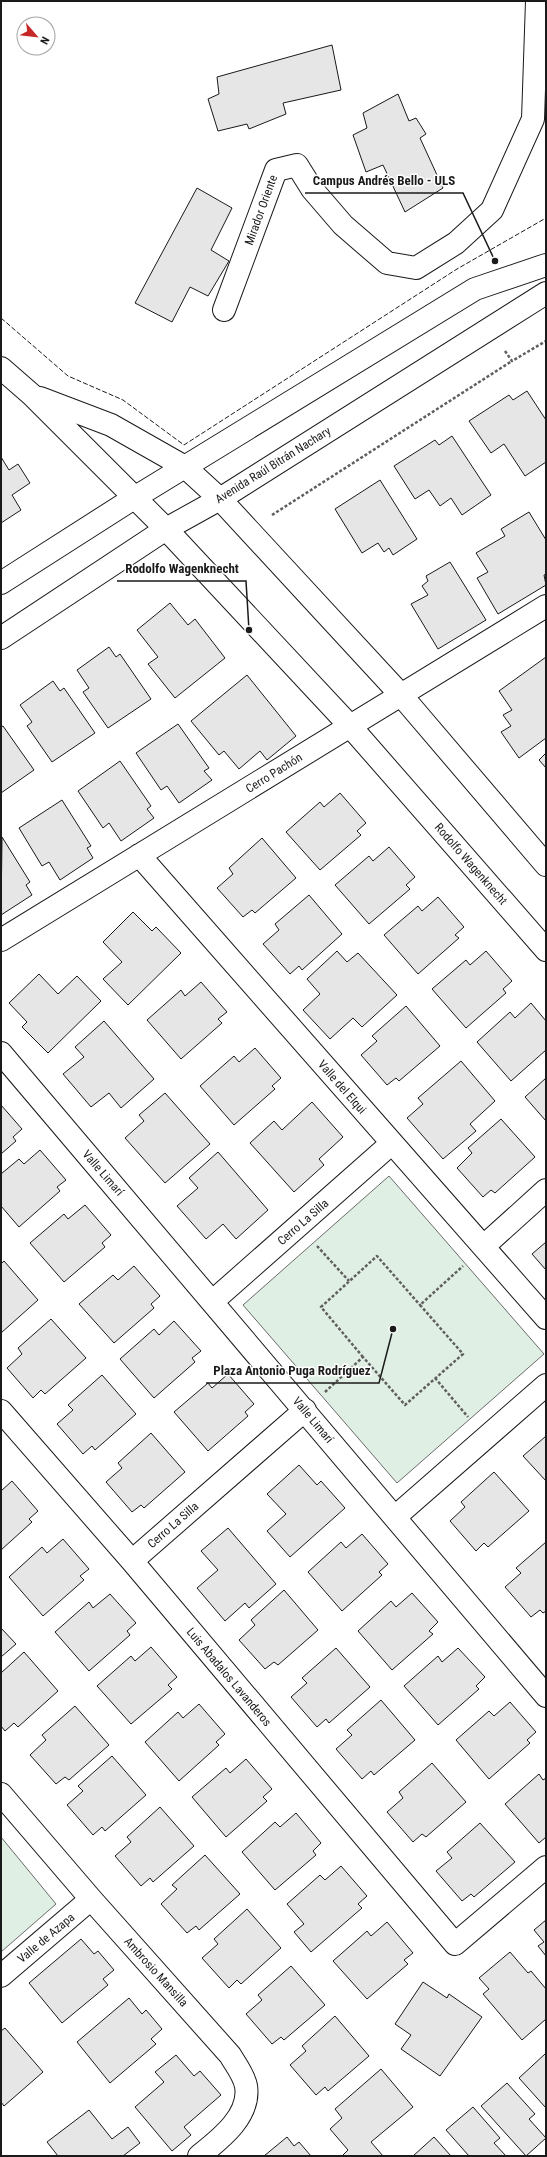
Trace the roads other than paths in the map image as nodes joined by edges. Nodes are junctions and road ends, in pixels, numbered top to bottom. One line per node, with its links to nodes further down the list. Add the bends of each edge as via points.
1 (537, 1): 4 (street, Mirador Oriente, via 533,119 492,210 456,243 416,268 386,263 344,225 312,188 297,165 276,170)
2 (546, 265): 7 (street, via 475,289)
3 (546, 293): 9 (street, Avenida Raúl Bitrán Nachary)
4 (224, 310)
5 (1, 368): 6 (street, Rodolfo Wagenknecht)
6 (32, 395): 7 (street, Rodolfo Wagenknecht, via 111,425); 8 (street, Rodolfo Wagenknecht)
7 (185, 467): 8 (street); 9 (street, Rodolfo Wagenknecht)
8 (134, 498): 10 (street, Rodolfo Wagenknecht); 11 (street)
9 (220, 499): 10 (street, Avenida Raúl Bitrán Nachary); 14 (street, Rodolfo Wagenknecht)
10 (166, 529): 13 (street, Avenida Raúl Bitrán Nachary); 15 (street, Rodolfo Wagenknecht)
11 (1, 583)
12 (546, 606): 14 (street, Cerro Pachón)
13 (1, 638)
14 (401, 695): 15 (street, Cerro Pachón); 17 (street, Rodolfo Wagenknecht)
15 (350, 726): 16 (street, Cerro Pachón); 19 (street, Rodolfo Wagenknecht)
16 (139, 855): 18 (street, Cerro Pachón); 21 (street, Valle del Elqui)
17 (546, 865)
18 (1, 940)
19 (546, 950)
20 (1, 1053): 24 (street, Valle Limarí)
21 (392, 1144): 23 (street, Valle del Elqui); 24 (street, Cerro La Silla)
22 (546, 1190): 23 (street)
23 (484, 1246): 25 (street, Valle del Elqui)
24 (213, 1301): 27 (street, Valle Limarí)
25 (546, 1318)
26 (546, 1385): 29 (street)
27 (305, 1410): 29 (street, Valle Limarí); 30 (street, Cerro La Silla)
28 (1, 1411): 30 (street, Luis Abadalos Lavanderos)
29 (395, 1517): 31 (street, Valle Limarí)
30 (132, 1561): 33 (street, Luis Abadalos Lavanderos, via 455,1944)
31 (546, 1696)
32 (1, 1794): 34 (street, Ambrosio Mansilla)
33 (546, 1867)
34 (91, 1900): 35 (street, Valle de Azapa); 36 (street, Ambrosio Mansilla, via 230,2055 241,2072 246,2087 244,2103 236,2120 221,2138)
35 (1, 1976)
36 (199, 2156)

